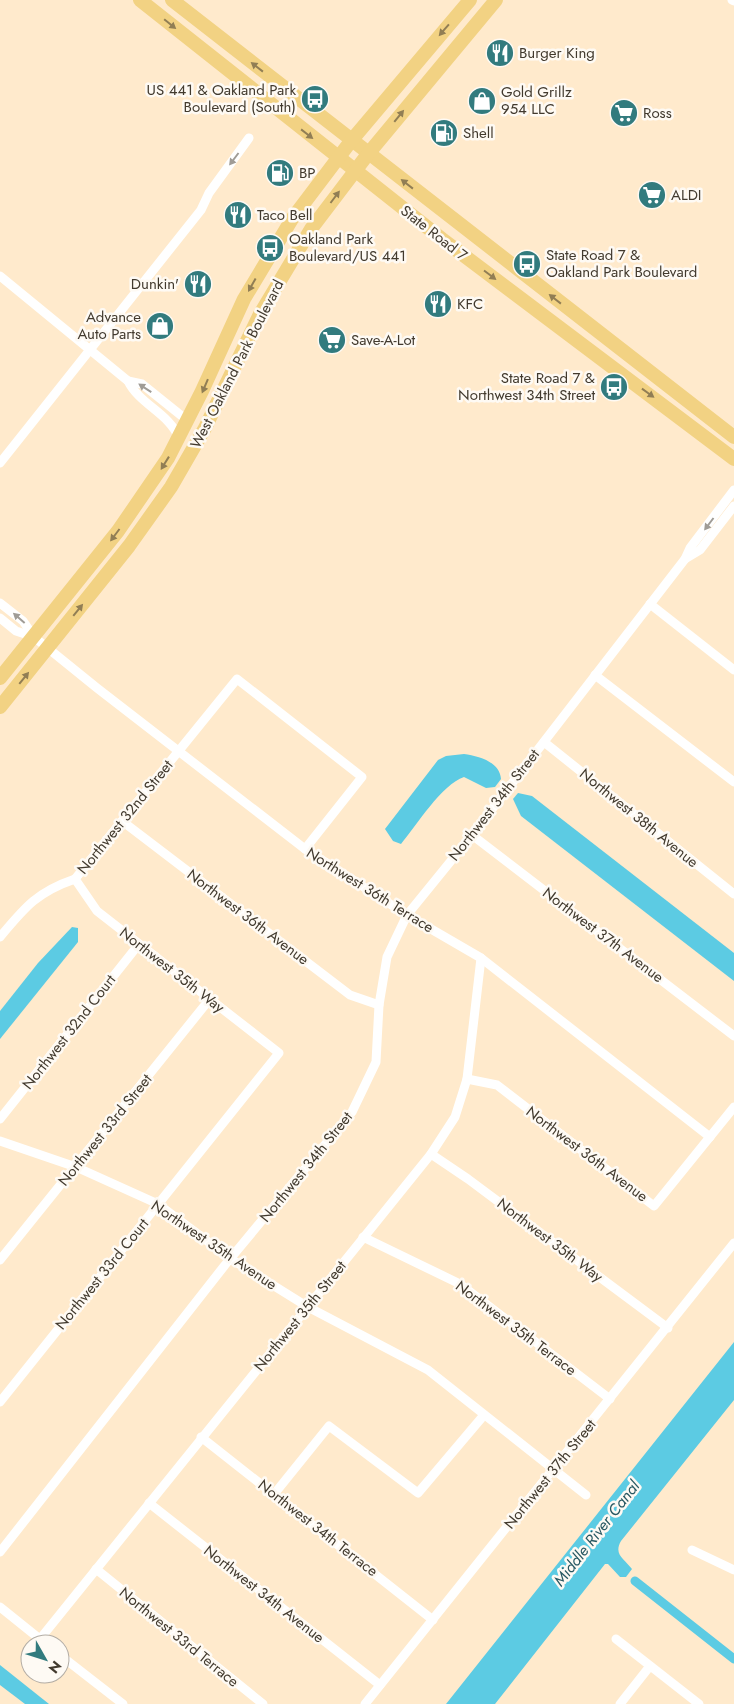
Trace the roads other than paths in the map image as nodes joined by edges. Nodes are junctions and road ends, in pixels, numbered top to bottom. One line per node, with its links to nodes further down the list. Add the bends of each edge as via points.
1 (140, 0): 8 (main road, State Road 7, one-way to 8)
2 (172, 0): 6 (main road, State Road 7, one-way to 2)
3 (470, 0): 6 (main road, West Oakland Park Boulevard, one-way to 6)
4 (496, 0): 7 (main road, West Oakland Park Boulevard, one-way to 4)
5 (249, 138): 12 (street, one-way to 12, via 201,210)
6 (351, 141): 7 (main road, State Road 7); 8 (main road, West Oakland Park Boulevard)
7 (368, 154): 9 (main road, West Oakland Park Boulevard); 13 (main road, State Road 7, one-way to 7)
8 (337, 157): 9 (main road, State Road 7); 15 (main road, West Oakland Park Boulevard, one-way to 15, via 292,219 258,274)
9 (355, 171): 11 (main road, State Road 7, one-way to 11); 18 (main road, West Oakland Park Boulevard, one-way to 9, via 278,281 311,229)
10 (0, 276): 12 (street)
11 (553, 323): 13 (main road, via 559,318 572,321 620,358); 19 (main road, State Road 7, one-way to 19)
12 (90, 350): 14 (street); 20 (street)
13 (639, 365): 16 (main road, State Road 7)
14 (128, 381): 15 (street, one-way to 14, via 142,384); 17 (street, via 134,394 170,422)
15 (188, 421): 17 (main road, West Oakland Park Boulevard); 18 (main road)
16 (734, 437)
17 (179, 438): 27 (main road, West Oakland Park Boulevard, one-way to 27, via 118,531)
18 (193, 450): 28 (main road, West Oakland Park Boulevard, one-way to 18, via 140,533)
19 (734, 459)
20 (0, 462)
21 (734, 490): 23 (street, Northwest 34th Street, one-way to 23)
22 (734, 506): 23 (street, Northwest 34th Street, via 700,550)
23 (685, 559): 25 (street, Northwest 34th Street)
24 (0, 603): 27 (street, Northwest 36th Terrace, one-way to 24, via 24,621)
25 (650, 604): 29 (street); 30 (street, Northwest 34th Street)
26 (0, 618): 27 (street, Northwest 36th Terrace, via 16,630)
27 (34, 637): 28 (street, Northwest 36th Terrace); 31 (main road, West Oakland Park Boulevard)
28 (48, 648): 32 (main road, West Oakland Park Boulevard, one-way to 28); 34 (street, Northwest 36th Terrace)
29 (734, 670)
30 (595, 675): 33 (street, Northwest 34th Street); 35 (street)
31 (0, 678)
32 (0, 707)
33 (544, 742): 37 (street, Northwest 34th Street); 40 (street, Northwest 38th Avenue)
34 (179, 751): 36 (street, Northwest 32nd Street); 38 (street, Northwest 36th Terrace); 38 (street, Northwest 32nd Street, via 237,679 362,777)
35 (734, 782)
36 (122, 821): 39 (street, Northwest 32nd Street); 46 (street, Northwest 36th Avenue, via 350,994)
37 (472, 835): 41 (street, Northwest 34th Street); 47 (street, Northwest 37th Avenue)
38 (305, 849): 41 (street, Northwest 36th Terrace)
39 (75, 879): 42 (street, Northwest 32nd Street, via 51,887 27,904); 43 (street, Northwest 35th Way, via 97,911)
40 (734, 894)
41 (407, 915): 44 (street, Northwest 36th Terrace); 46 (street, Northwest 34th Street, via 387,957)
42 (0, 937)
43 (139, 944): 45 (street, Northwest 35th Way); 51 (street, Northwest 32nd Court)
44 (482, 958): 49 (street, Northwest 35th Street); 52 (street, Northwest 36th Terrace)
45 (209, 1000): 48 (street, Northwest 35th Way); 55 (street, Northwest 33rd Street)
46 (379, 1004): 59 (street, Northwest 34th Street, via 376,1062 352,1112)
47 (734, 1036)
48 (279, 1053): 56 (street, Northwest 33rd Court)
49 (467, 1079): 52 (street, Northwest 36th Avenue, via 497,1085 654,1206); 54 (street, Northwest 35th Street, via 455,1117)
50 (734, 1107): 52 (street)
51 (0, 1119)
52 (710, 1137)
53 (0, 1141): 55 (street, Northwest 35th Avenue)
54 (431, 1154): 57 (street, Northwest 35th Street); 62 (street, Northwest 35th Way)
55 (76, 1167): 56 (street, Northwest 35th Avenue); 60 (street, Northwest 33rd Street)
56 (158, 1204): 59 (street, Northwest 35th Avenue); 64 (street, Northwest 33rd Court)
57 (363, 1237): 61 (street, Northwest 35th Street); 63 (street, Northwest 35th Terrace, via 460,1284)
58 (734, 1243): 62 (street, Northwest 37th Street)
59 (231, 1259): 61 (street, Northwest 35th Avenue); 72 (street, Northwest 34th Street)
60 (0, 1260)
61 (308, 1307): 65 (street, Northwest 35th Avenue, via 428,1370); 66 (street, Northwest 35th Street)
62 (668, 1328): 63 (street, Northwest 37th Street)
63 (610, 1399): 67 (street, Northwest 37th Street)
64 (0, 1402)
65 (484, 1414): 67 (street, Northwest 35th Avenue); 68 (street, via 418,1493 329,1426)
66 (201, 1437): 68 (street, Northwest 34th Terrace); 70 (street, Northwest 35th Street)
67 (554, 1469): 69 (street, Northwest 35th Avenue); 76 (street, Northwest 37th Street)
68 (275, 1493): 76 (street, Northwest 34th Terrace)
69 (586, 1495)
70 (148, 1503): 74 (street, Northwest 35th Street); 82 (street, Northwest 34th Avenue)
71 (692, 1550): 73 (street)
72 (0, 1552)
73 (733, 1568)
74 (96, 1569): 78 (street, Northwest 35th Street); 84 (street, Northwest 33rd Terrace)
75 (0, 1607): 77 (street)
76 (433, 1620): 82 (street, Northwest 37th Street)
77 (33, 1634)
78 (49, 1634)
79 (616, 1639): 81 (street)
80 (70, 1663): 83 (street)
81 (650, 1666): 86 (street); 87 (street)
82 (380, 1685): 85 (street, Northwest 37th Street)
83 (123, 1704)
84 (263, 1704)
85 (365, 1704)
86 (620, 1704)
87 (699, 1704)

